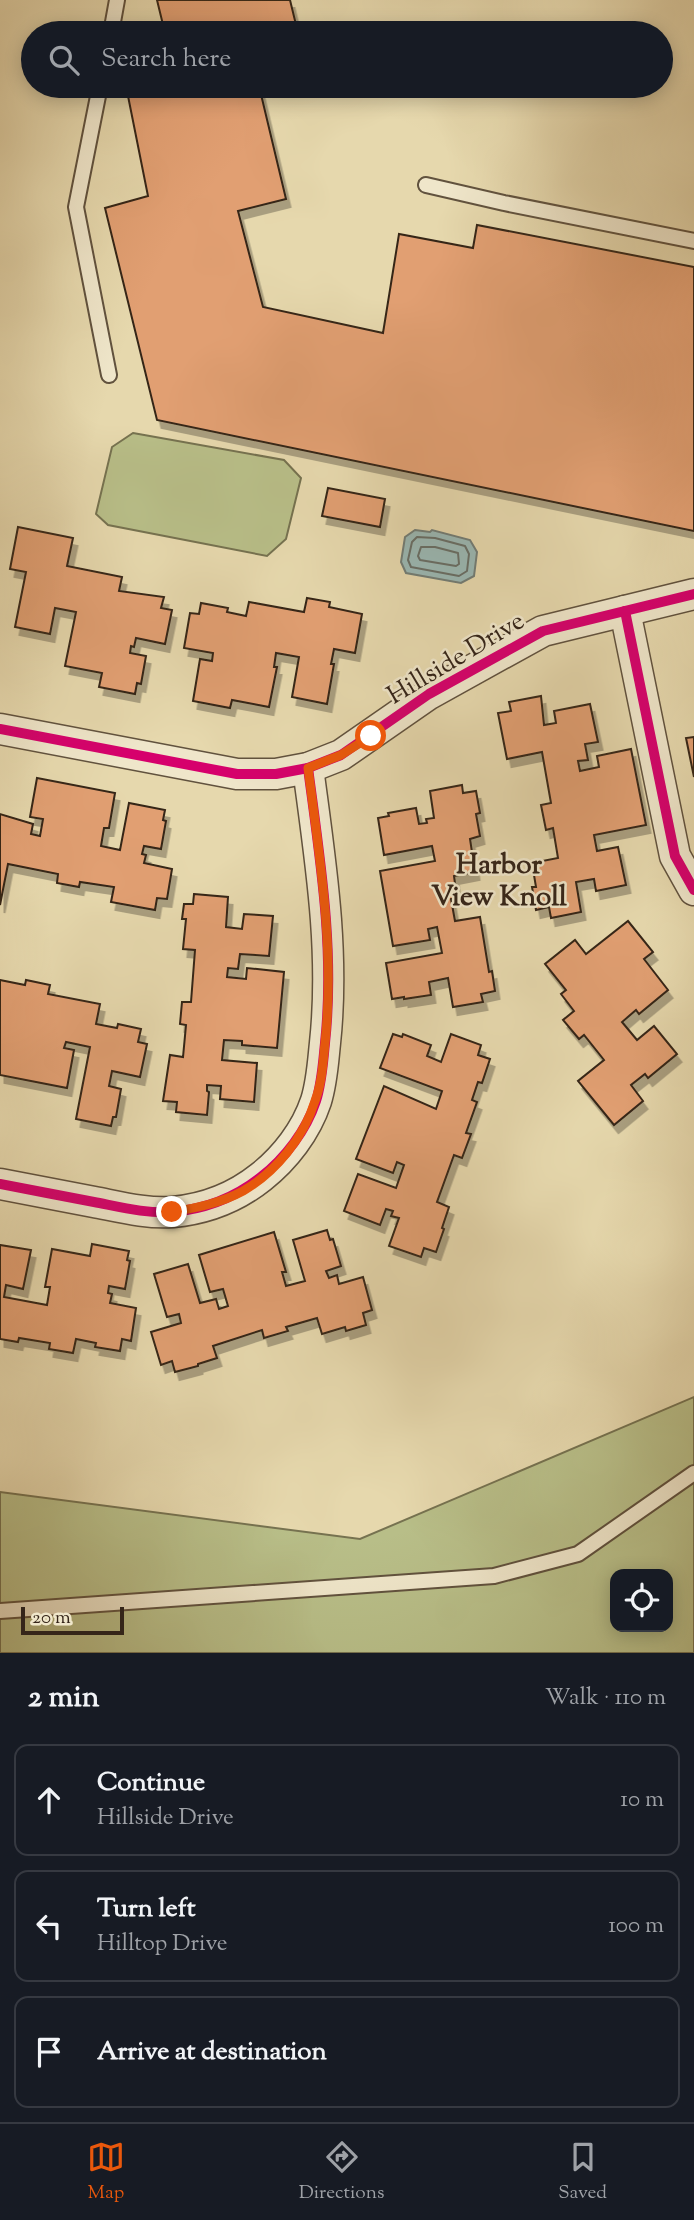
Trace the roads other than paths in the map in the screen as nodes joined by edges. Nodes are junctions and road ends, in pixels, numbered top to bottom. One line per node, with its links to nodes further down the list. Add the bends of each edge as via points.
1 (117, 0): 2 (lane)
2 (113, 21)
3 (98, 98): 6 (lane, via 76,207)
4 (426, 185): 5 (lane)
5 (694, 241)
6 (109, 375)
7 (694, 594): 8 (street, Hillside Drive)
8 (625, 611): 10 (street, Hillside Drive, via 543,631 429,694 341,755); 11 (street, via 675,856)
9 (0, 729): 10 (street, Hillside Drive, via 237,774)
10 (308, 768): 12 (street, via 324,884 328,1013 321,1077 302,1132 276,1165 244,1191 172,1212 139,1211)
11 (694, 890)
12 (0, 1184)
13 (694, 1474): 14 (lane, via 578,1554 494,1576)
14 (0, 1611)

